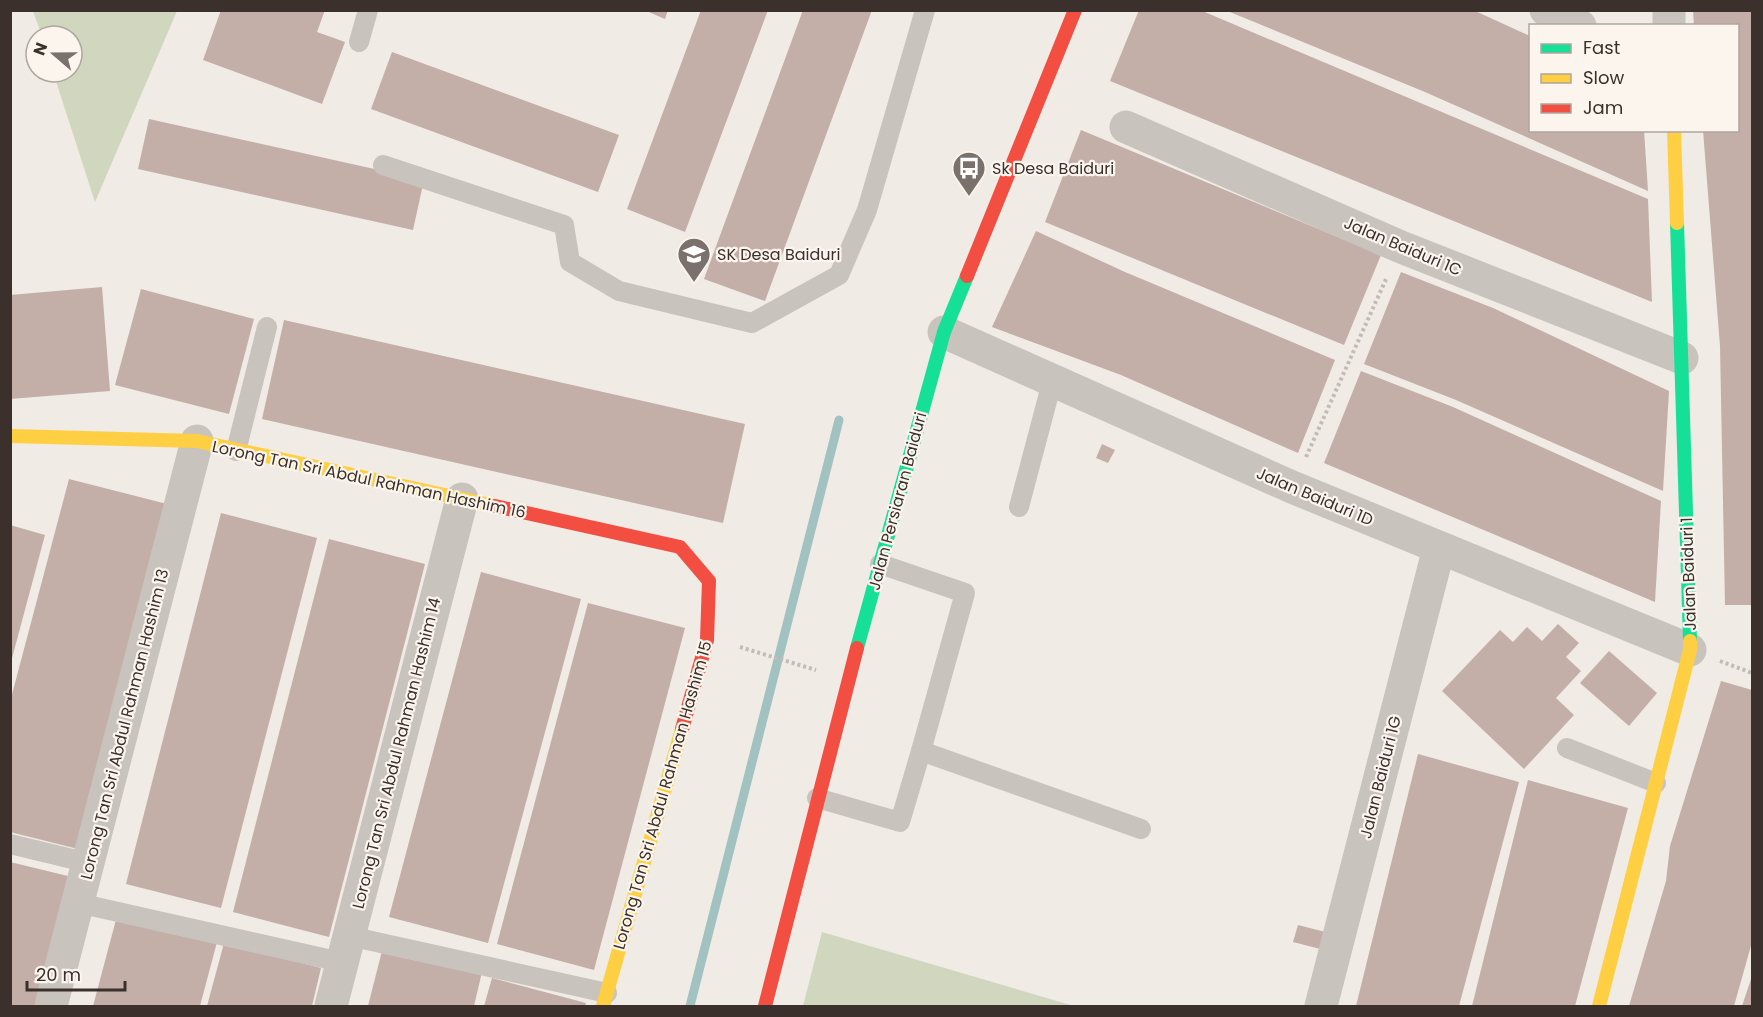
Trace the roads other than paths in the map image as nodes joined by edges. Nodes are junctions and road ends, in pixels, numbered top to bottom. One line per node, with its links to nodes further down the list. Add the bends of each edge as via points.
1 (368, 10): 6 (lane)
2 (925, 10): 9 (lane, via 867,210 839,275 752,323 619,291 570,261 564,225)
3 (1075, 10): 11 (street, Jalan Persiaran Baiduri)
4 (1546, 10): 5 (street)
5 (1577, 24)
6 (359, 42)
7 (1126, 127): 12 (street, Jalan Baiduri 1C, via 1401,247)
8 (1674, 132): 12 (street, Jalan Baiduri 1)
9 (383, 165)
10 (267, 327): 16 (lane)
11 (944, 332): 13 (street, Jalan Baiduri 1D); 20 (street, Jalan Persiaran Baiduri)
12 (1682, 358): 22 (street, Jalan Baiduri 1)
13 (1052, 382): 18 (lane); 19 (street, Jalan Baiduri 1D)
14 (10, 436): 15 (street, Lorong Tan Sri Abdul Rahman Hashim 16)
15 (197, 441): 16 (street, Lorong Tan Sri Abdul Rahman Hashim 16); 29 (street, Lorong Tan Sri Abdul Rahman Hashim 13)
16 (236, 451): 17 (street, Lorong Tan Sri Abdul Rahman Hashim 16)
17 (462, 499): 21 (street, Lorong Tan Sri Abdul Rahman Hashim 16, via 680,547); 31 (street, Lorong Tan Sri Abdul Rahman Hashim 14)
18 (1019, 507)
19 (1438, 548): 22 (street, Jalan Baiduri 1D); 36 (street, Jalan Baiduri 1G)
20 (880, 564): 24 (lane, via 965,593); 26 (street, Jalan Persiaran Baiduri)
21 (709, 581): 32 (street, Lorong Tan Sri Abdul Rahman Hashim 15, via 707,640)
22 (1690, 650): 25 (street, Jalan Baiduri 1)
23 (1567, 748): 25 (lane)
24 (921, 752): 26 (lane, via 900,822); 27 (lane)
25 (1656, 783): 37 (street, Jalan Baiduri 1)
26 (817, 798): 35 (street, Jalan Persiaran Baiduri)
27 (1141, 829)
28 (10, 844): 29 (lane)
29 (89, 862): 30 (street, Lorong Tan Sri Abdul Rahman Hashim 13)
30 (78, 903): 31 (lane); 33 (street, Lorong Tan Sri Abdul Rahman Hashim 13)
31 (345, 949): 32 (lane); 34 (street, Lorong Tan Sri Abdul Rahman Hashim 14)
32 (605, 1000)
33 (51, 1006)
34 (331, 1006)
35 (765, 1006)
36 (1321, 1006)
37 (1599, 1006)

